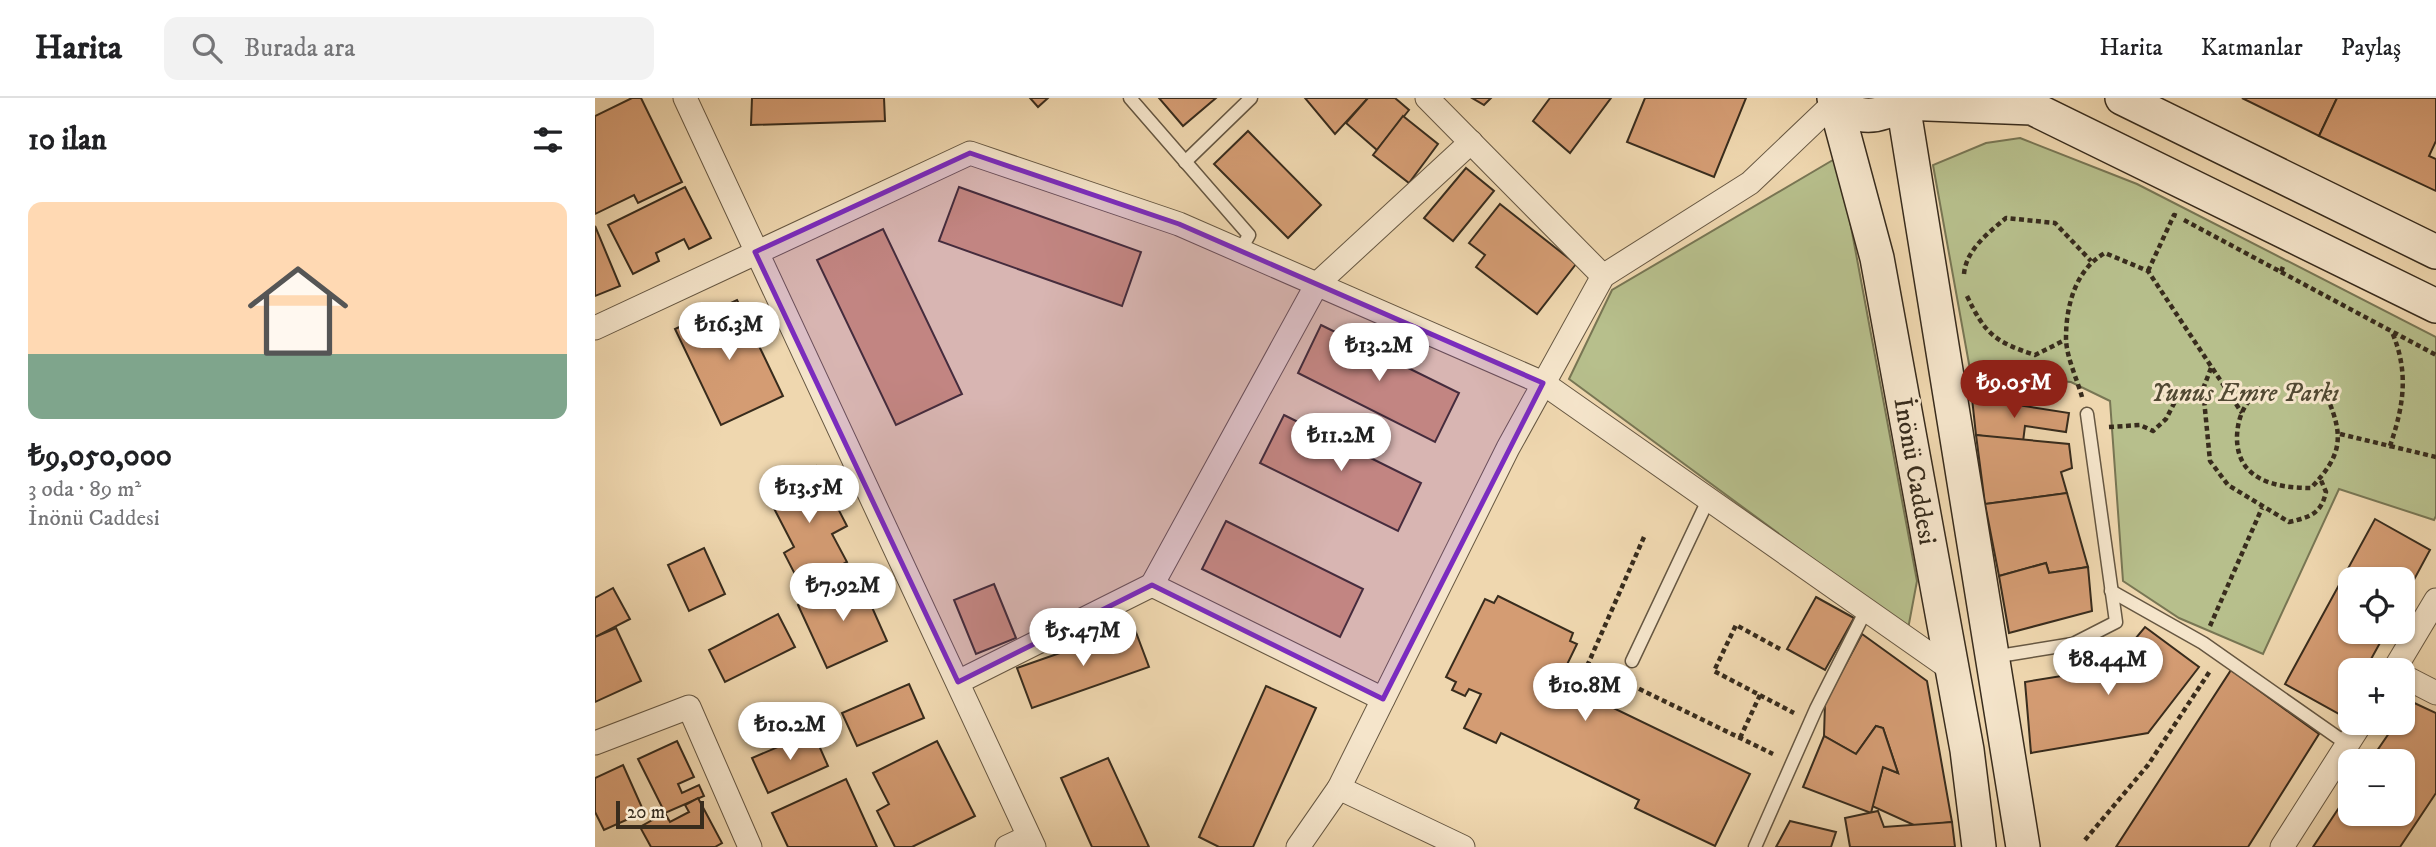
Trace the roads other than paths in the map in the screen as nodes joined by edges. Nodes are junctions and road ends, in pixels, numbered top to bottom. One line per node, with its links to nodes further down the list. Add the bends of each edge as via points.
1 (685, 98): 11 (street)
2 (1130, 98): 9 (lane)
3 (1251, 98): 9 (lane)
4 (1427, 98): 8 (street)
5 (1835, 100): 6 (main road, via 1850,114 1868,116 1887,114); 13 (street, via 1750,183); 27 (main road, İnönü Caddesi, via 1877,258)
6 (1902, 100): 15 (main road, via 2032,108); 24 (main road)
7 (2135, 101): 12 (main road)
8 (1471, 142): 13 (street); 14 (street)
9 (1185, 162): 10 (lane, via 1249,235)
10 (1240, 251): 11 (street, via 1179,224 970,153); 14 (street)
11 (755, 252): 16 (street); 28 (street)
12 (2436, 253)
13 (1603, 276): 17 (street)
14 (1317, 284): 17 (street); 20 (street)
15 (2436, 306)
16 (595, 328)
17 (1543, 383): 19 (street); 31 (street)
18 (2087, 414): 21 (lane)
19 (1709, 498): 23 (street); 26 (lane)
20 (1152, 584): 28 (street); 31 (street)
21 (2111, 590): 24 (lane, via 2116,622 2073,644); 34 (lane, via 2203,643)
22 (2436, 600): 25 (street)
23 (1867, 608): 27 (street); 41 (lane)
24 (1993, 657): 43 (main road)
25 (2400, 658)
26 (1632, 661)
27 (1952, 670): 42 (main road, İnönü Caddesi)
28 (958, 682): 36 (street)
29 (2415, 682): 30 (street)
30 (2436, 693)
31 (1383, 699): 35 (street)
32 (2353, 735): 34 (street)
33 (595, 743): 37 (street, via 689,707)
34 (2347, 744): 44 (street)
35 (1339, 788): 39 (street); 40 (street)
36 (1031, 842): 38 (street)
37 (750, 847)
38 (1007, 847)
39 (1298, 847)
40 (1463, 847)
41 (1755, 847)
42 (1979, 847)
43 (2023, 847)
44 (2282, 847)

